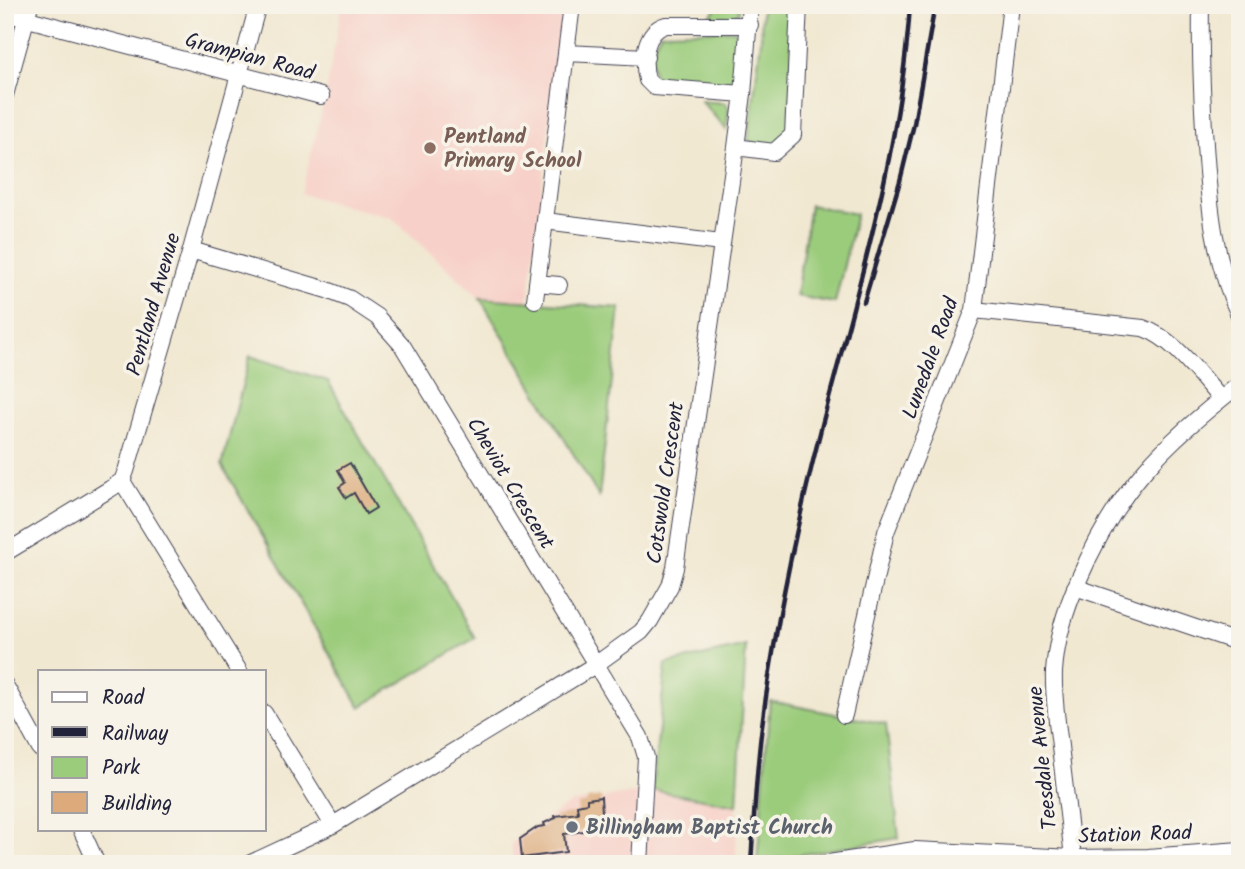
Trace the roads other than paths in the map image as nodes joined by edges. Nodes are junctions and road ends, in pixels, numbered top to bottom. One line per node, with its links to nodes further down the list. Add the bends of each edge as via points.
1 (258, 5): 12 (street, Pentland Avenue)
2 (572, 5): 10 (street)
3 (750, 5): 9 (street, Cotswold Crescent)
4 (800, 5): 16 (street, via 793,135 774,152)
5 (1011, 5): 23 (street, Lunedale Road)
6 (1200, 5): 24 (street, via 1210,211 1224,281)
7 (28, 12): 8 (street, Grampian Road); 12 (street, Grampian Road); 14 (street)
8 (5, 13)
9 (750, 25): 11 (street, via 666,24 649,36); 13 (street, Cotswold Crescent)
10 (567, 53): 11 (street); 17 (street)
11 (646, 57): 13 (street, via 647,80 654,87)
12 (240, 75): 15 (street, Grampian Road); 19 (street, Pentland Avenue)
13 (743, 94): 16 (street, Cotswold Crescent)
14 (5, 95)
15 (321, 96)
16 (736, 147): 18 (street, Cotswold Crescent)
17 (545, 221): 18 (street); 20 (street)
18 (721, 243): 31 (street, Cotswold Crescent, via 670,586 641,632)
19 (191, 250): 27 (street, Pentland Avenue); 31 (street, Cheviot Crescent, via 350,299 392,332)
20 (537, 283): 21 (street); 22 (street)
21 (559, 285)
22 (535, 300)
23 (974, 310): 26 (street, via 1150,330 1170,343); 34 (street, Lunedale Road, via 886,532)
24 (1240, 317)
25 (1240, 384): 26 (street, Teesdale Avenue)
26 (1220, 399): 29 (street, Teesdale Avenue, via 1186,426 1137,479 1109,516)
27 (121, 481): 28 (street); 32 (street)
28 (5, 553)
29 (1075, 587): 30 (street); 41 (street, Teesdale Avenue, via 1057,648 1054,689)
30 (1240, 643)
31 (595, 665): 37 (street, Cotswold Crescent); 45 (street, Cheviot Crescent, via 640,737 646,757)
32 (238, 670)
33 (5, 685): 36 (street)
34 (844, 715)
35 (266, 716): 37 (street)
36 (38, 745)
37 (333, 825): 44 (street, Cotswold Crescent)
38 (80, 830): 43 (street)
39 (1240, 850): 41 (street, Station Road)
40 (963, 858): 41 (street, Station Road); 42 (street, Station Road, via 915,850)
41 (1073, 858)
42 (826, 863)
43 (97, 864)
44 (249, 864)
45 (640, 864)

